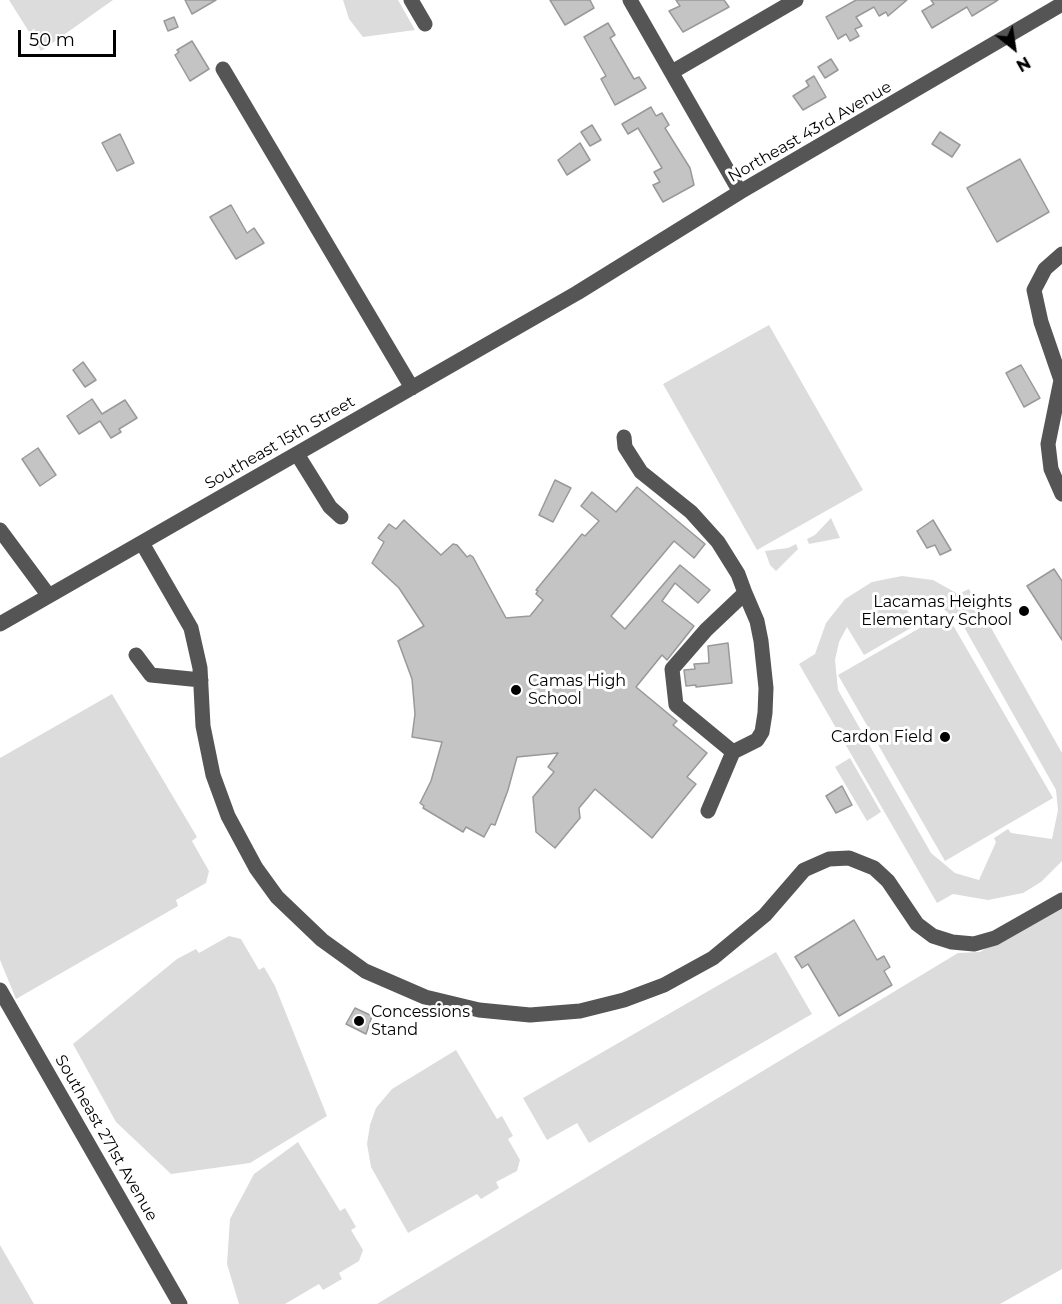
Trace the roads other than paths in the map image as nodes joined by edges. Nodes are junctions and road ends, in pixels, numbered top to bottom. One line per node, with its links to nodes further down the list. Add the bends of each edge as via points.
1 (411, 0): 5 (street)
2 (630, 0): 7 (street)
3 (796, 0): 7 (street)
4 (1062, 4): 8 (street, Northeast 43rd Avenue)
5 (424, 24)
6 (223, 69): 11 (street)
7 (672, 72): 8 (street)
8 (741, 192): 10 (street, Northeast 43rd Avenue)
9 (1062, 254): 14 (street, via 1046,269 1034,290 1060,380 1048,444 1050,468)
10 (577, 293): 11 (street, Southeast 15th Street)
11 (412, 388): 13 (street, Southeast 15th Street)
12 (624, 437): 18 (street, via 625,447 641,472 691,512 718,542)
13 (297, 454): 15 (street, via 330,507); 17 (street, Southeast 15th Street)
14 (1062, 494)
15 (341, 517)
16 (0, 530): 19 (street)
17 (142, 543): 19 (street, Southeast 15th Street); 22 (street, via 191,628)
18 (745, 593): 23 (street, via 761,641 765,713 757,740); 23 (street, via 672,669 676,705)
19 (49, 596): 20 (street, Southeast 15th Street)
20 (0, 624)
21 (136, 655): 22 (street, via 151,675)
22 (201, 680): 25 (street, via 204,733 219,793 248,855 277,897 311,931 365,971 425,998 452,1005 506,1014 555,1013 604,1006 645,993 713,958 759,921 804,870 829,859 849,858 874,868 888,881 916,924 933,936 952,942 974,944 995,938)
23 (733, 752): 24 (street)
24 (708, 811)
25 (1062, 900)
26 (0, 990): 27 (street, Southeast 271st Avenue)
27 (180, 1304)

